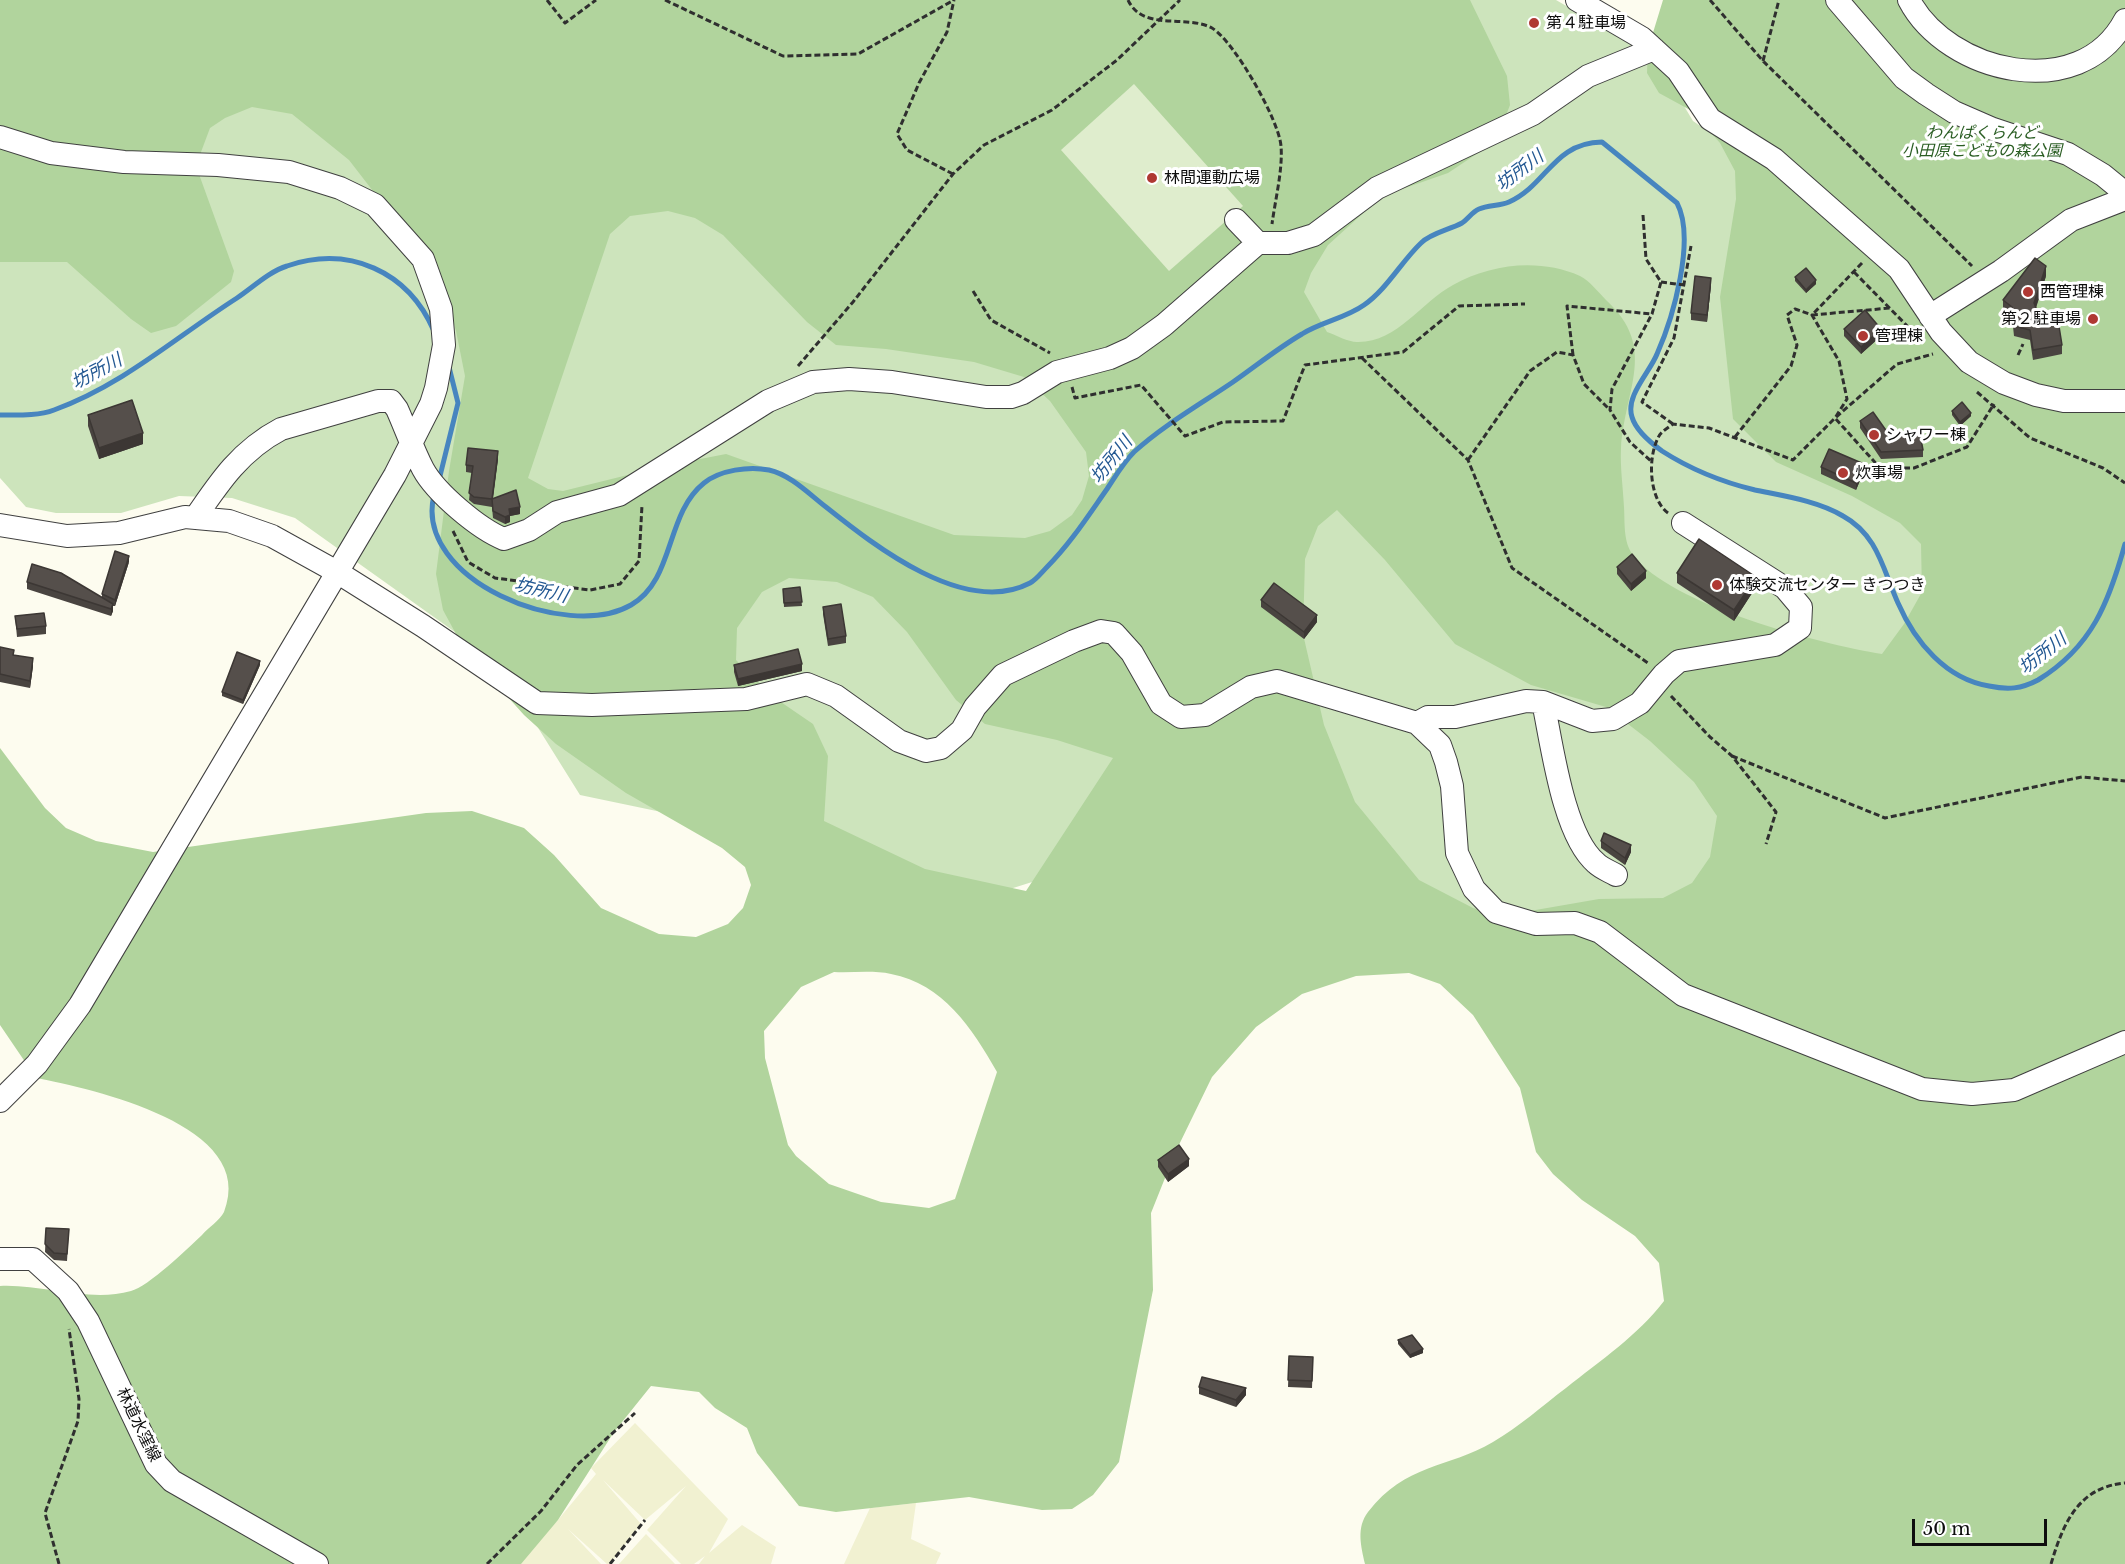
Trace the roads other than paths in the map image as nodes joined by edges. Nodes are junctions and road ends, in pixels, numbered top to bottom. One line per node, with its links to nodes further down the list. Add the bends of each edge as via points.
1 (1577, 0): 5 (street)
2 (1837, 0): 7 (street, via 1904,78 1926,94 1993,129 2068,154)
3 (1909, 0): 4 (street, via 1924,24 1963,53 1998,65 2034,71 2057,70 2099,53)
4 (2125, 20)
5 (1654, 49): 10 (street, via 1588,76 1533,114 1377,188 1314,235 1288,243); 11 (street, via 1678,71 1710,119 1774,159 1899,269)
6 (0, 137): 13 (street, via 51,153 124,162 289,172 340,188 375,205 423,259 441,309 444,345 436,388)
7 (2125, 193)
8 (2125, 199): 11 (street, via 2071,220)
9 (1236, 220): 10 (street)
10 (1264, 243): 13 (street, via 1132,348 1110,358 1067,368 1011,397 986,397 892,382 813,382 768,401 619,495 557,512 529,530 504,539 481,526 444,493)
11 (1930, 316): 12 (street, via 1969,362 2004,383 2064,401)
12 (2125, 401)
13 (412, 442): 14 (street, via 391,401 378,401 281,429 228,469); 17 (street)
14 (195, 518): 16 (street, via 119,533 67,536); 17 (street, via 229,521 272,536)
15 (1683, 523): 18 (street, via 1785,588 1801,607 1800,628 1775,645 1679,661 1640,703 1613,719 1584,719)
16 (0, 525)
17 (337, 573): 19 (street, via 537,703 592,705 746,699 807,684 836,696 899,741 926,752 941,748 962,730 975,707 1003,675 1101,631 1114,633 1161,704 1181,717 1205,715 1251,687 1277,681); 22 (street, via 80,1005 38,1064)
18 (1543, 702): 19 (street, via 1518,702 1455,717 1428,717); 20 (street, via 1566,807 1578,837 1595,863)
19 (1417, 723): 21 (street, via 1440,745 1446,762 1452,786 1457,853 1474,889 1496,912 1536,924 1575,923 1599,932 1683,995 1922,1089 1972,1094 2014,1090)
20 (1616, 875)
21 (2125, 1042)
22 (0, 1101)
23 (0, 1259): 24 (street, 林道水窪線, via 33,1258 68,1291 93,1330 156,1464 172,1481)
24 (317, 1564)

